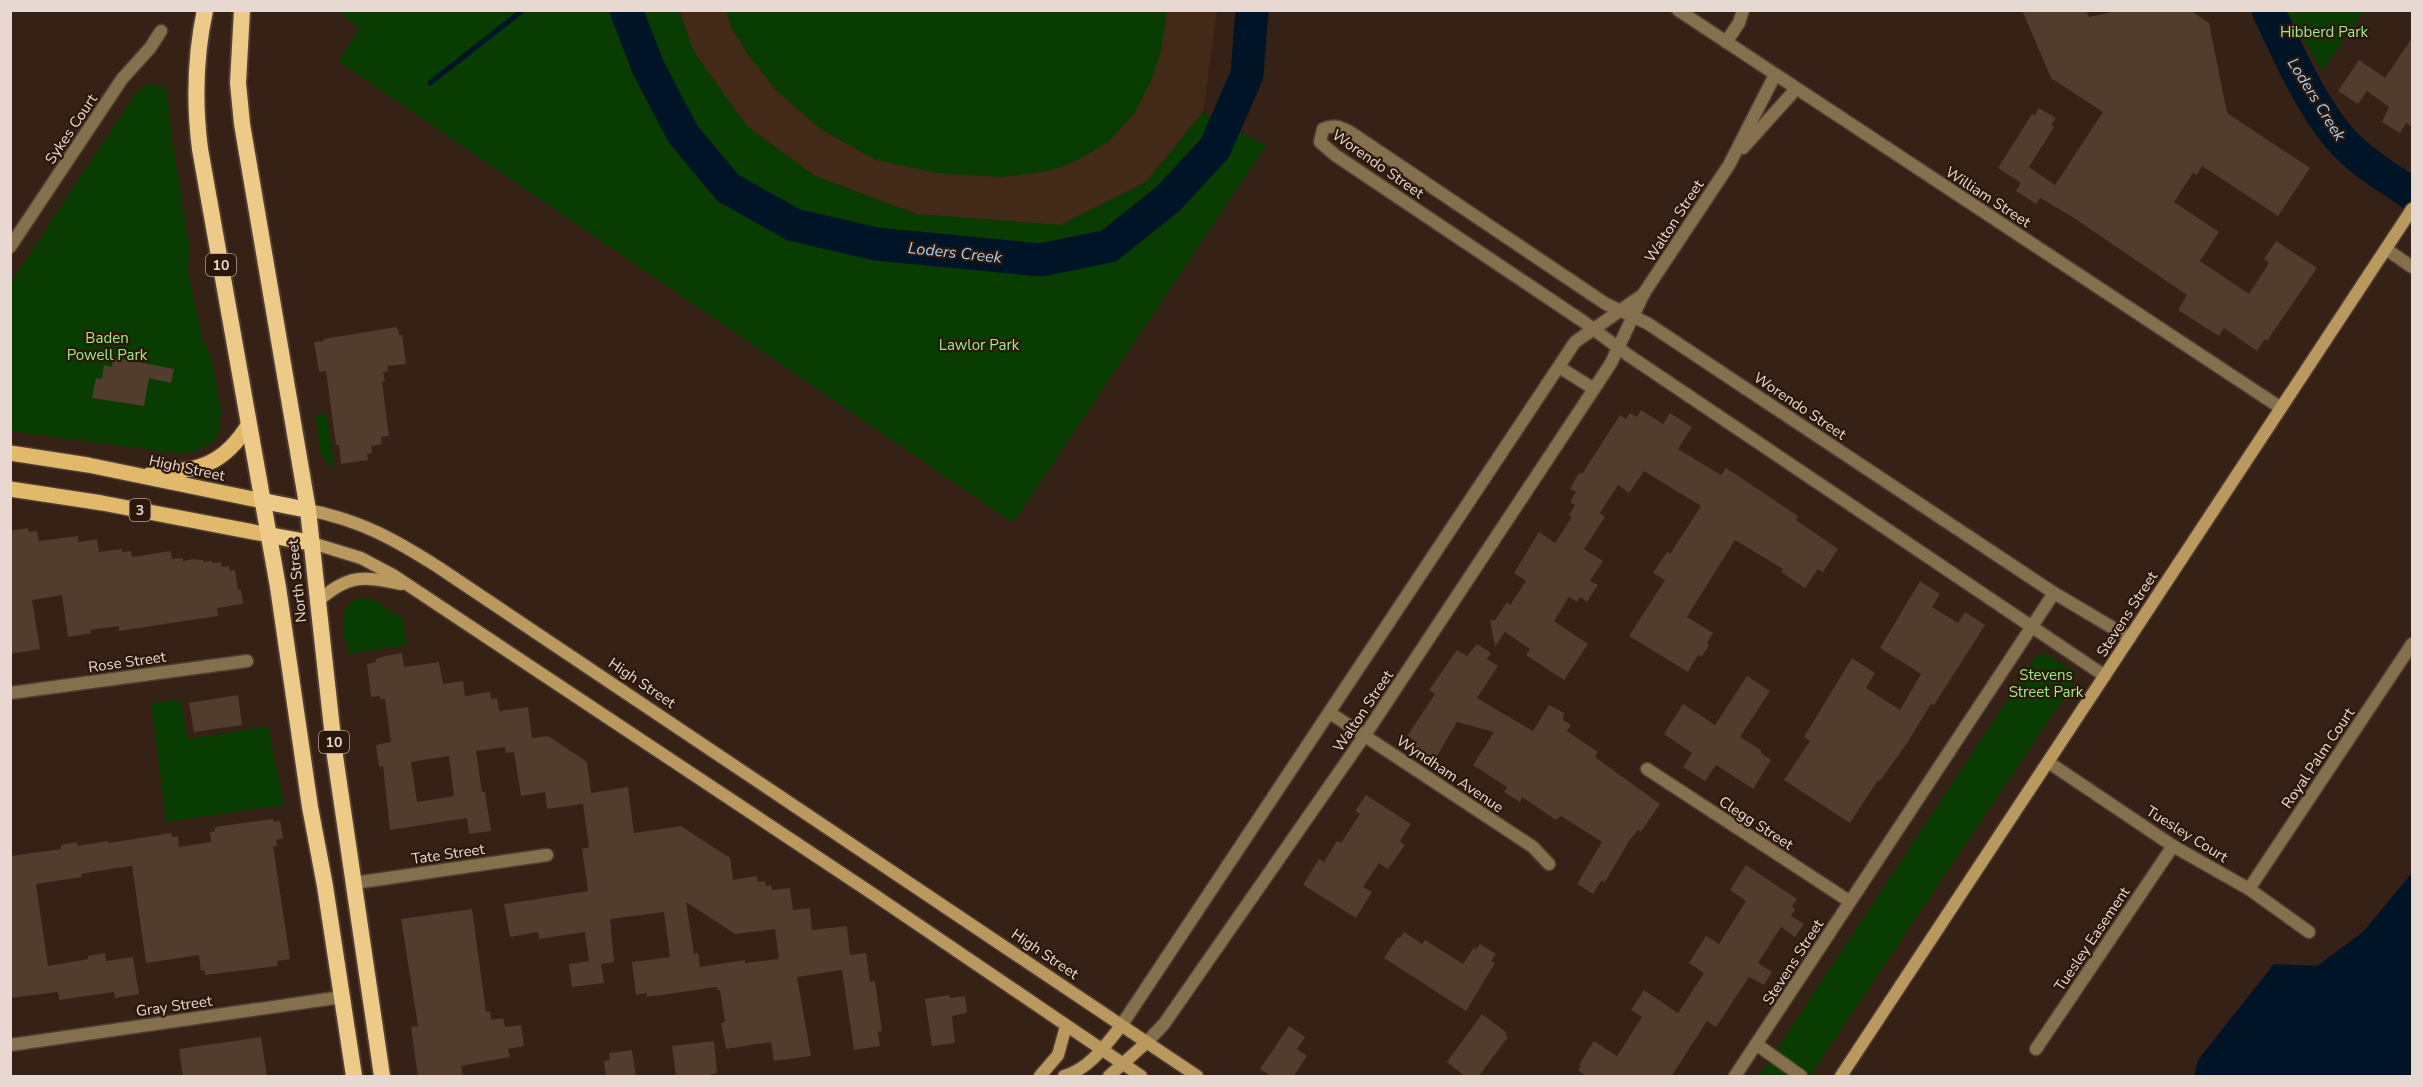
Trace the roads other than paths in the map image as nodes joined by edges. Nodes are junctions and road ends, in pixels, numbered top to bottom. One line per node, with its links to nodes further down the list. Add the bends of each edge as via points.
1 (204, 10): 23 (highway, North Street / 10, via 196,68 196,106 208,198)
2 (242, 10): 28 (highway, North Street / 10, via 237,83)
3 (1678, 10): 6 (street, William Street)
4 (1743, 10): 6 (street)
5 (160, 31): 11 (street, Sykes Court)
6 (1726, 42): 7 (street, William Street)
7 (1775, 75): 8 (street, William Street); 9 (street, Walton Street)
8 (1796, 89): 9 (street, Walton Street); 22 (street, William Street)
9 (1729, 165): 15 (street, Walton Street)
10 (2412, 209): 13 (main road, Stevens Street)
11 (15, 230): 12 (street, Sykes Court)
12 (10, 246)
13 (2386, 249): 14 (street); 22 (main road, Stevens Street)
14 (2412, 267)
15 (1644, 293): 16 (street, Walton Street); 17 (street, Walton Street)
16 (1620, 310): 17 (street, Worendo Street); 18 (street, Walton Street); 18 (street, Worendo Street, via 1350,132 1341,127 1323,129 1320,142 1335,155)
17 (1633, 316): 19 (street, Walton Street); 32 (street, Worendo Street)
18 (1594, 329): 19 (street, Worendo Street); 20 (street, Walton Street, via 1575,342)
19 (1618, 348): 21 (street, Walton Street); 34 (street, Worendo Street)
20 (1559, 367): 21 (street); 40 (street, Walton Street)
21 (1594, 388): 41 (street, Walton Street)
22 (2281, 408): 35 (main road, Stevens Street)
23 (249, 424): 25 (main road, via 230,450 208,465); 27 (highway, North Street / 10)
24 (10, 453): 25 (main road, High Street / 3)
25 (137, 476): 27 (main road, High Street / 3)
26 (10, 489): 29 (main road, 3)
27 (263, 501): 28 (highway, High Street / 3); 29 (highway, North Street / 10)
28 (308, 510): 30 (highway, North Street / 10); 53 (main road, High Street, via 356,522 438,567)
29 (269, 535): 30 (highway, 3); 51 (highway, North Street / 10)
30 (312, 543): 31 (main road, via 361,558); 33 (highway, North Street / 10)
31 (411, 587): 33 (main road, via 355,578 336,586); 52 (main road)
32 (2054, 592): 34 (street, Stevens Street); 35 (street, Worendo Street)
33 (317, 602): 47 (highway, North Street / 10)
34 (2032, 627): 38 (street, Worendo Street); 49 (street, Stevens Street)
35 (2130, 638): 38 (main road, Stevens Street)
36 (2412, 644): 48 (street, Royal Palm Court)
37 (247, 661): 39 (street, Rose Street)
38 (2105, 676): 42 (main road, Stevens Street)
39 (10, 693)
40 (1330, 713): 41 (street, Wyndham Avenue); 53 (street, Walton Street)
41 (1365, 735): 46 (street, Wyndham Avenue, via 1533,847); 54 (street, Walton Street, via 1164,1024)
42 (2048, 762): 44 (street, Tuesley Court); 69 (main road, Stevens Street)
43 (1647, 769): 49 (street, Clegg Street)
44 (2173, 846): 48 (street, Tuesley Court); 57 (street, Tuesley Easement)
45 (547, 855): 47 (street, Tate Street)
46 (1549, 864)
47 (354, 883): 61 (highway, North Street / 10)
48 (2249, 889): 50 (street, Tuesley Court)
49 (1850, 901): 55 (street, Stevens Street)
50 (2309, 932)
51 (342, 997): 56 (street, Gray Street); 60 (highway, North Street / 10)
52 (1066, 1026): 58 (main road); 62 (main road, via 1058,1055)
53 (1121, 1026): 54 (main road, High Street); 58 (main road)
54 (1146, 1043): 59 (main road); 66 (main road, High Street)
55 (1756, 1044): 67 (street, Stevens Street); 68 (street)
56 (10, 1045)
57 (2036, 1049)
58 (1102, 1050): 59 (main road); 63 (main road, via 1085,1066)
59 (1123, 1065): 64 (main road); 65 (main road)
60 (354, 1077)
61 (382, 1077)
62 (1040, 1077)
63 (1064, 1077)
64 (1109, 1077)
65 (1141, 1077)
66 (1197, 1077)
67 (1735, 1077)
68 (1801, 1077)
69 (1841, 1077)

